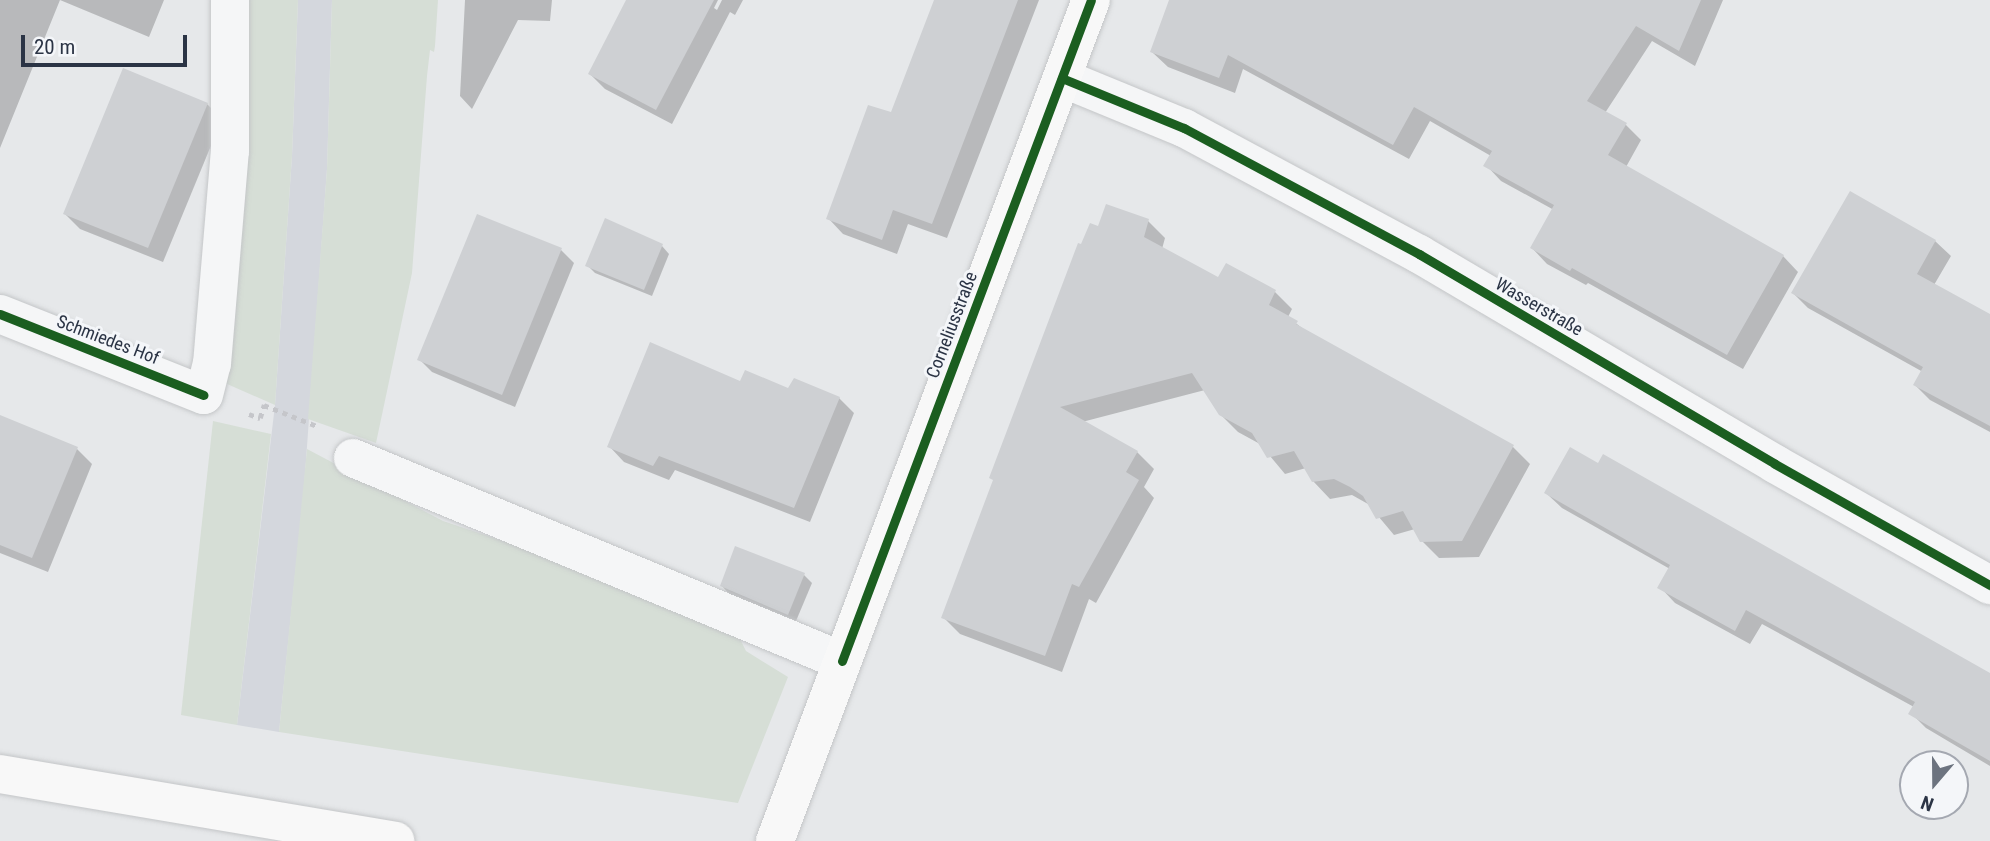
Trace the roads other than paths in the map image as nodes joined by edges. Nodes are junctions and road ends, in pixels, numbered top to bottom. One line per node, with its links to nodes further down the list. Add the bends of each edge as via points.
1 (230, 0): 4 (street, Schmiedes Hof, via 230,151 212,364 204,395)
2 (1091, 0): 3 (main road, Corneliusstraße)
3 (1062, 78): 6 (street, Wasserstraße, via 1184,128 1419,254); 7 (main road, Corneliusstraße)
4 (0, 314)
5 (353, 458): 7 (street)
6 (1990, 585)
7 (842, 662): 10 (main road, Corneliusstraße)
8 (0, 774): 9 (main road)
9 (395, 841)
10 (775, 841)

